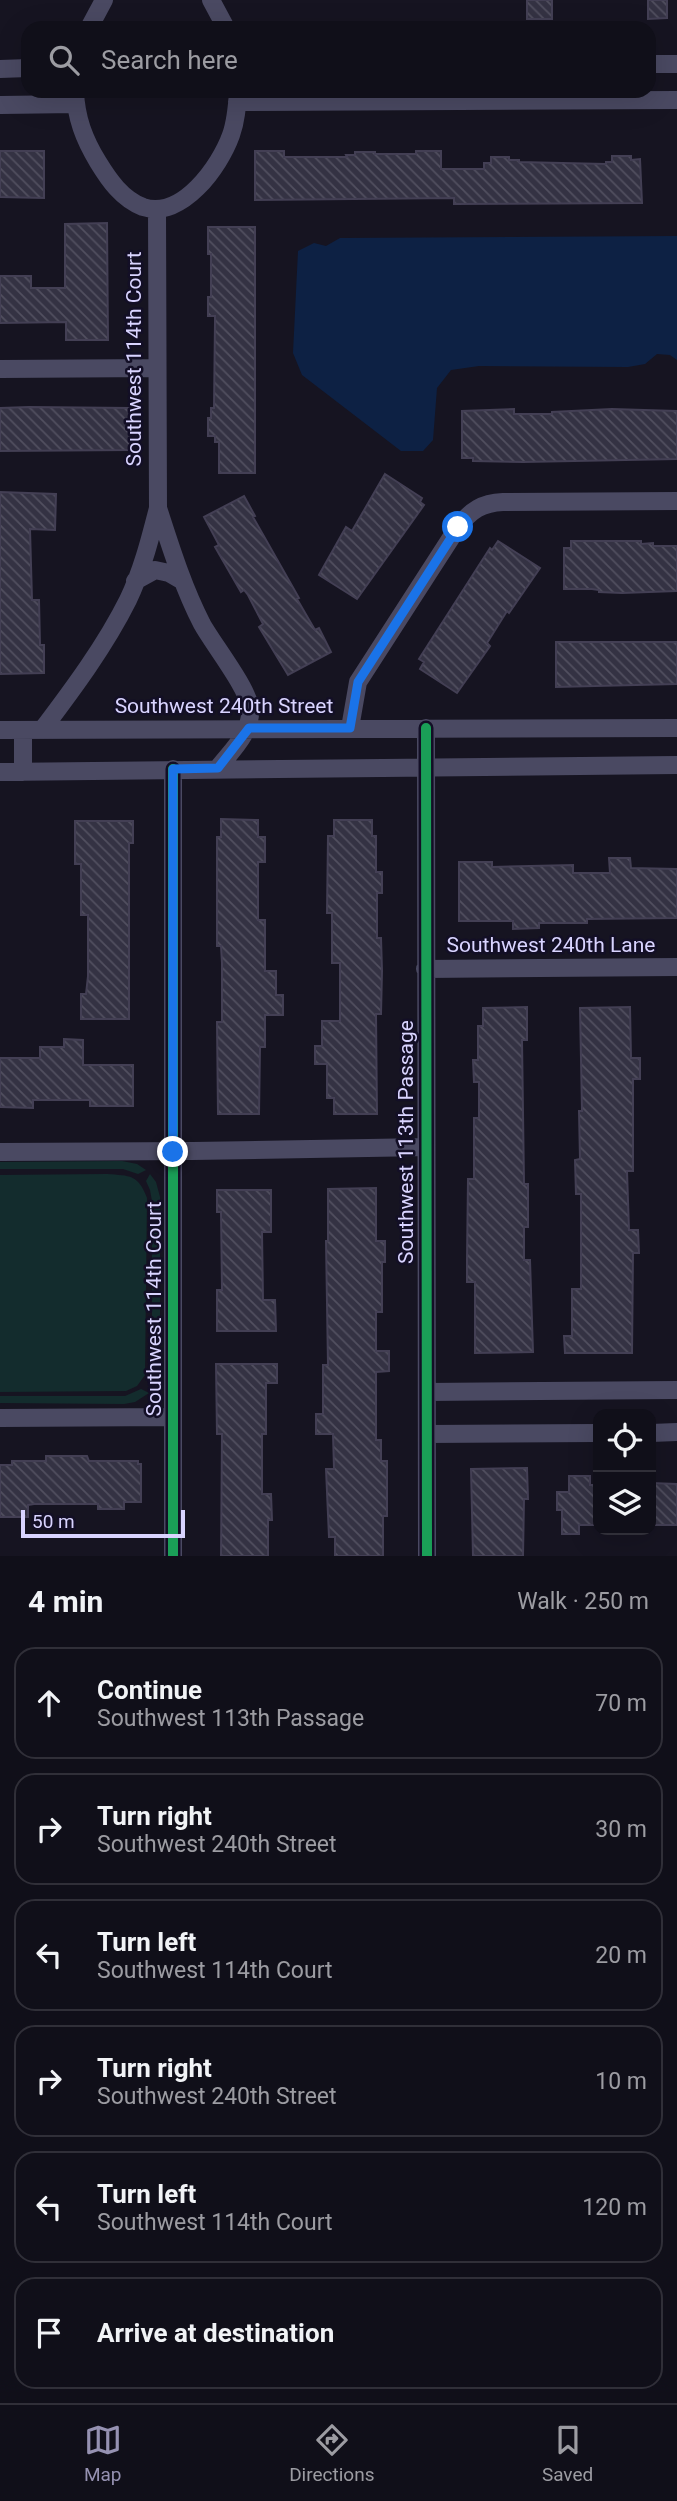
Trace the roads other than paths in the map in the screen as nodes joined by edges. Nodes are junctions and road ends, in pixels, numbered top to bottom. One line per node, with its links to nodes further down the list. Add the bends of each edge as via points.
1 (104, 0): 3 (street)
2 (211, 0): 4 (street)
3 (93, 21)
4 (222, 21)
5 (656, 64): 6 (street)
6 (677, 64)
7 (21, 68): 8 (street)
8 (0, 69)
9 (76, 98): 13 (street); 14 (street, via 79,124 108,178 129,199)
10 (238, 98): 14 (street, via 219,162 185,198)
11 (384, 98): 12 (street)
12 (677, 100)
13 (0, 105)
14 (157, 209): 15 (street, Southwest 114th Court)
15 (157, 368): 16 (street); 18 (street, Southwest 114th Court)
16 (0, 369)
17 (677, 501): 22 (street, via 495,502 479,506 458,527 358,682)
18 (158, 508): 19 (street, Southwest 114th Court); 20 (street, Southwest 114th Court)
19 (181, 580): 20 (street, via 155,570); 21 (street, Southwest 114th Court, via 250,705)
20 (135, 581): 27 (street, Southwest 114th Court, via 84,673)
21 (249, 728): 22 (street, Southwest 240th Street); 27 (street, Southwest 240th Street); 29 (street)
22 (350, 728): 23 (street, Southwest 240th Street)
23 (426, 728): 24 (street, Southwest 240th Street); 31 (street, Southwest 113th Passage)
24 (677, 728)
25 (0, 730): 26 (street, Southwest 240th Street)
26 (23, 730): 27 (street, Southwest 240th Street); 33 (street)
27 (42, 730)
28 (677, 765): 31 (street)
29 (218, 768): 30 (street); 31 (street)
30 (173, 769): 33 (street); 38 (street, Southwest 114th Court)
31 (426, 769): 35 (street, Southwest 113th Passage)
32 (0, 772): 33 (street)
33 (23, 772)
34 (677, 967): 35 (street, Southwest 240th Lane)
35 (425, 969): 36 (street, Southwest 113th Passage)
36 (425, 1147): 38 (street); 40 (street, Southwest 113th Passage)
37 (0, 1152): 38 (street)
38 (173, 1152): 41 (street, Southwest 114th Court)
39 (677, 1390): 40 (street)
40 (427, 1392): 46 (street, Southwest 113th Passage)
41 (173, 1417): 42 (street); 47 (street, Southwest 114th Court)
42 (0, 1418)
43 (677, 1432): 45 (street)
44 (593, 1433): 46 (street)
45 (656, 1433)
46 (427, 1434): 48 (street, Southwest 113th Passage)
47 (173, 1556)
48 (427, 1556)

